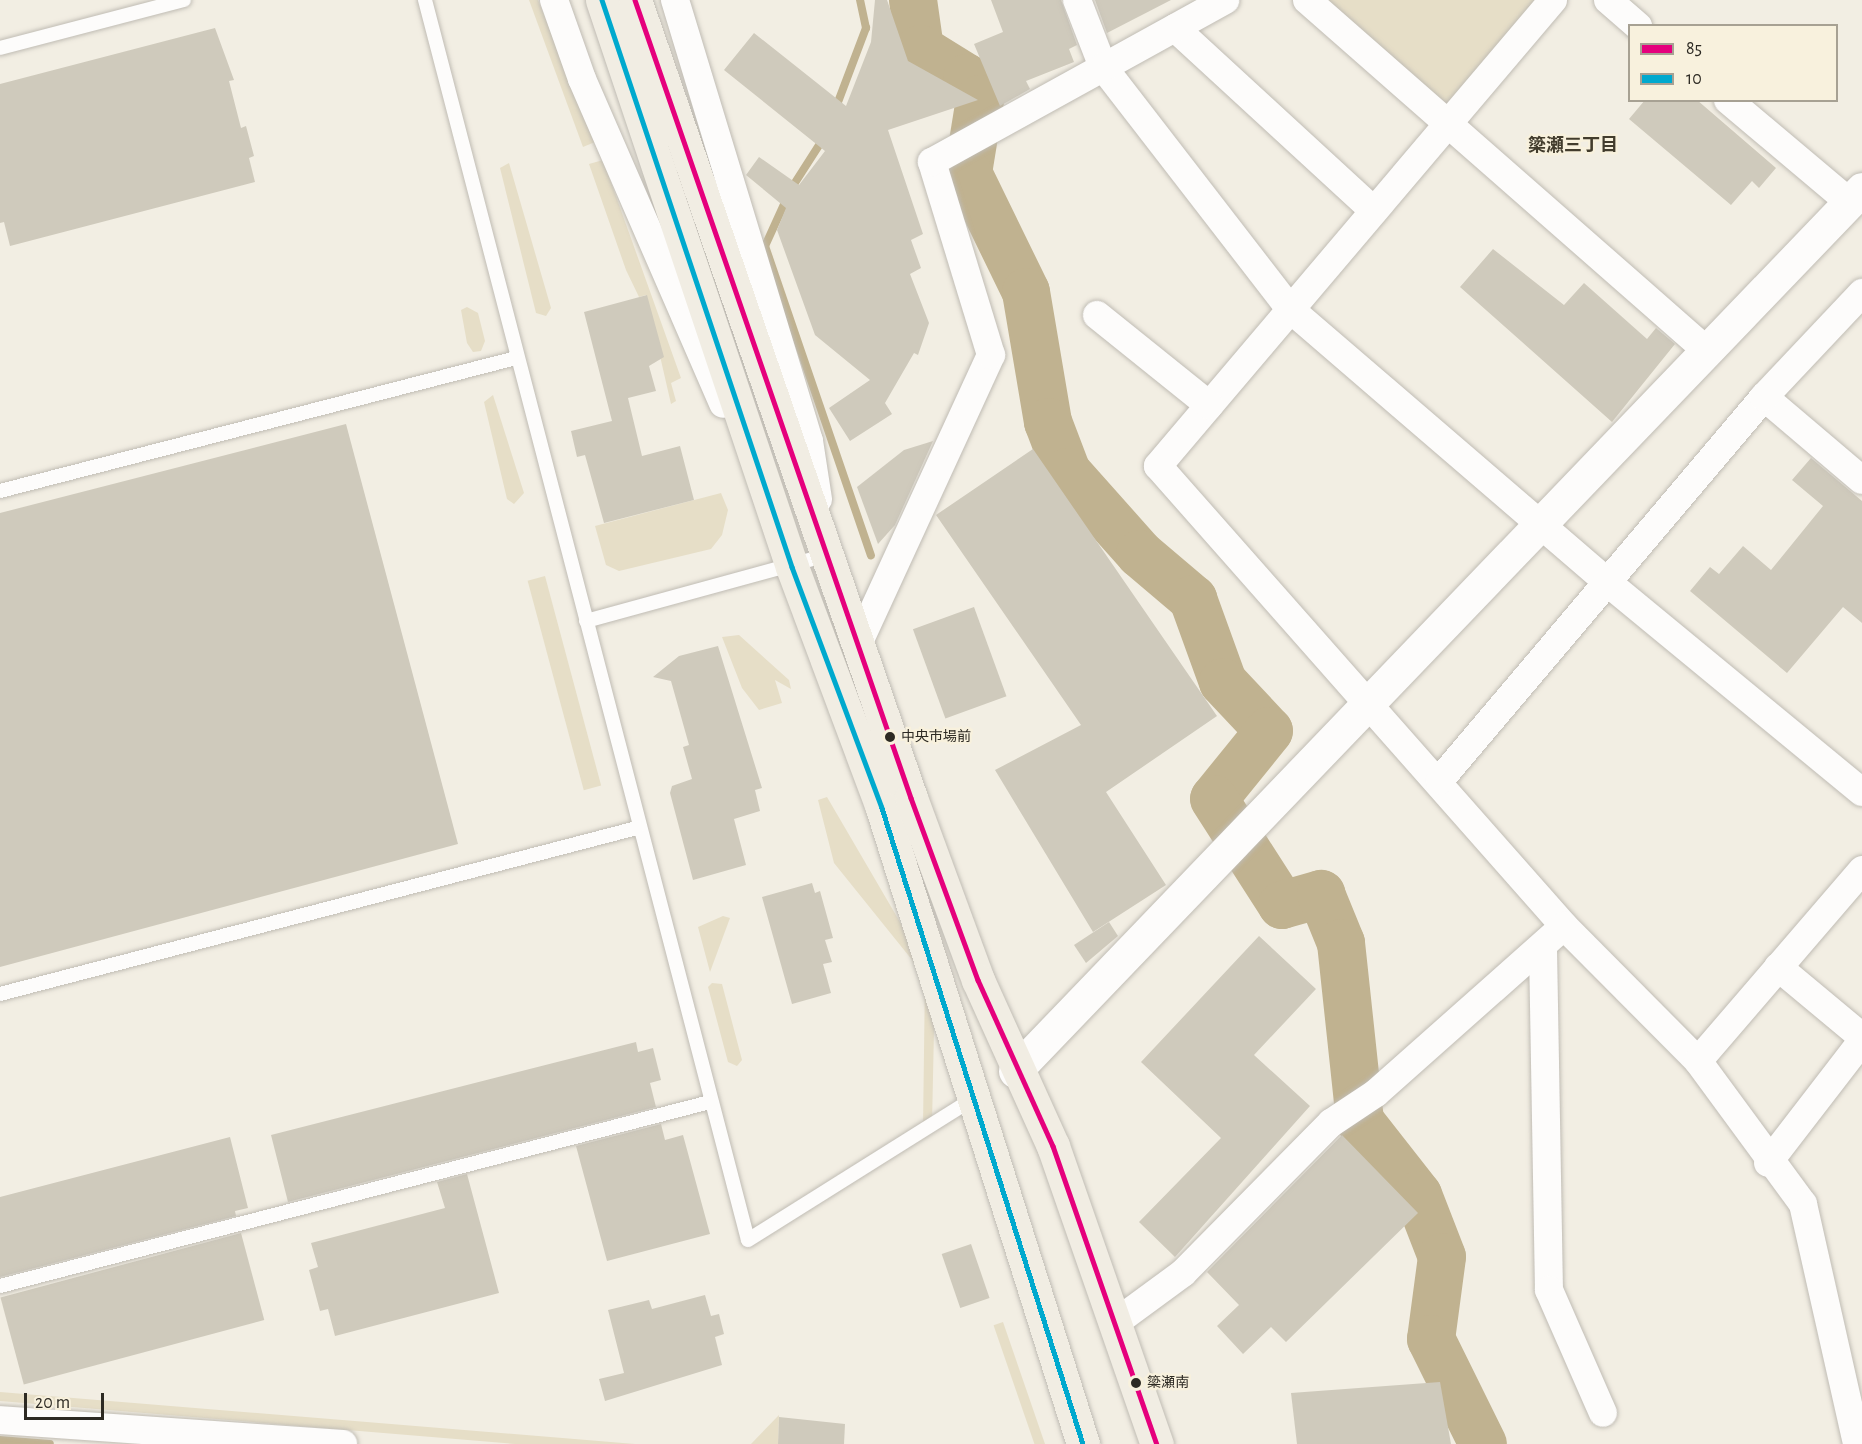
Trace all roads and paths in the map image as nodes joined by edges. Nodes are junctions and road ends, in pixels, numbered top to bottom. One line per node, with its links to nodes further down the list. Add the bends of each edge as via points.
1 (184, 0): 16 (lane)
2 (425, 0): 29 (lane)
3 (554, 0): 20 (street)
4 (573, 0): 20 (street, via 592,66)
5 (602, 0): 19 (main road)
6 (635, 0): 35 (main road)
7 (658, 0): 17 (street, via 667,26)
8 (675, 0): 17 (street)
9 (1077, 0): 18 (street)
10 (1225, 0): 15 (street)
11 (1307, 0): 22 (street)
12 (1553, 0): 22 (street)
13 (1608, 0): 14 (street)
14 (1636, 24)
15 (1175, 28): 18 (street); 24 (street)
16 (0, 48)
17 (691, 50): 35 (street, via 809,441)
18 (1103, 67): 26 (street); 39 (street, via 932,162 991,355)
19 (628, 75): 20 (street, via 723,404); 36 (main road)
20 (582, 79)
21 (1731, 102): 23 (street)
22 (1448, 123): 24 (street); 28 (street)
23 (1855, 196): 28 (street)
24 (1374, 211): 26 (street)
25 (1862, 293): 30 (street)
26 (1290, 309): 31 (street); 34 (street)
27 (1097, 315): 31 (street)
28 (1706, 350): 34 (street)
29 (516, 358): 33 (lane); 38 (lane)
30 (1764, 396): 32 (street); 37 (street)
31 (1209, 405): 40 (street, via 1158,466)
32 (1862, 480)
33 (0, 491)
34 (1540, 524): 37 (street); 40 (street)
35 (827, 555): 36 (lane); 39 (main road)
36 (792, 567): 38 (lane); 52 (main road, via 882,808)
37 (1607, 582): 41 (street); 42 (street)
38 (586, 621): 43 (lane)
39 (859, 642): 51 (main road)
40 (1370, 702): 41 (street); 51 (street)
41 (1440, 780): 45 (street)
42 (1862, 792)
43 (637, 828): 48 (lane); 53 (lane)
44 (1862, 870): 47 (street)
45 (1564, 926): 46 (street); 50 (street)
46 (1543, 948): 56 (street, via 1376,1093 1331,1123 1183,1273); 57 (street, via 1549,1290)
47 (1778, 967): 49 (street); 50 (street)
48 (0, 994)
49 (1862, 1039): 54 (street)
50 (1698, 1061): 54 (street)
51 (1015, 1071): 56 (main road, via 1053,1146)
52 (971, 1100): 53 (lane, via 748,1240); 60 (main road, via 1029,1262)
53 (710, 1102): 55 (lane)
54 (1768, 1163): 62 (street, via 1803,1204)
55 (0, 1286)
56 (1115, 1323): 61 (main road)
57 (1603, 1413)
58 (0, 1420): 59 (street)
59 (343, 1444)
60 (1083, 1444)
61 (1157, 1444)
62 (1857, 1444)

